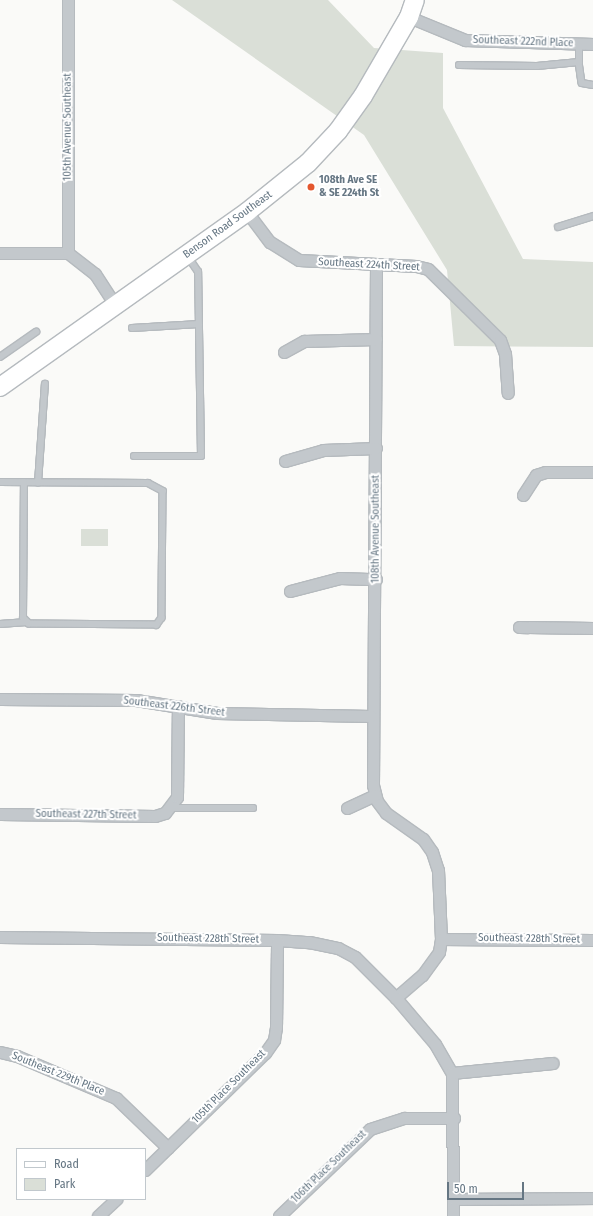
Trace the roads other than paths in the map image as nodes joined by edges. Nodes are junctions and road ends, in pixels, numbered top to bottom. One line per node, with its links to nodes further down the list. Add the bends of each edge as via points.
1 (68, 0): 13 (street, 105th Avenue Southeast)
2 (415, 0): 3 (main road)
3 (409, 17): 4 (street, Southeast 222nd Place, via 465,40); 9 (main road, Benson Road Southeast, via 363,96 338,131 308,163)
4 (579, 44): 5 (street, Southeast 222nd Place); 6 (lane)
5 (593, 44)
6 (579, 62): 7 (lane, via 537,66); 8 (lane, via 582,83)
7 (459, 65)
8 (593, 85)
9 (248, 212): 14 (main road, Benson Road Southeast); 15 (street, Southeast 224th Street, via 270,242 294,259)
10 (593, 216): 11 (lane)
11 (558, 227)
12 (0, 253): 13 (street)
13 (68, 253): 16 (street, via 95,274)
14 (186, 255): 16 (main road, Benson Road Southeast); 17 (lane, via 198,272)
15 (376, 264): 20 (street, 108th Avenue Southeast); 25 (street, Southeast 224th Street, via 416,266 437,275 500,340 505,354)
16 (115, 305): 24 (main road, Benson Road Southeast)
17 (199, 324): 18 (lane); 27 (lane, via 201,456)
18 (132, 328)
19 (36, 332): 22 (lane)
20 (376, 339): 21 (street, via 304,341); 26 (street, 108th Avenue Southeast)
21 (284, 352)
22 (0, 356)
23 (45, 384): 32 (lane)
24 (0, 387)
25 (508, 393)
26 (376, 448): 28 (street, via 323,450); 34 (street, 108th Avenue Southeast)
27 (134, 456)
28 (285, 461)
29 (593, 472): 33 (street, via 545,472 536,475)
30 (0, 482): 31 (lane)
31 (24, 483): 32 (lane); 36 (lane, via 23,618)
32 (38, 483): 36 (lane, via 148,482 163,491 162,618 157,625)
33 (523, 495)
34 (376, 579): 35 (street, via 340,578); 42 (street, 108th Avenue Southeast)
35 (290, 591)
36 (27, 622): 37 (lane)
37 (0, 624)
38 (519, 627): 39 (street)
39 (593, 628)
40 (0, 699): 41 (street, Southeast 226th Street, via 136,700)
41 (178, 706): 42 (street, Southeast 226th Street, via 217,713); 44 (street, via 177,797)
42 (371, 716): 43 (street, 108th Avenue Southeast, via 373,785)
43 (376, 795): 46 (street); 49 (street, 108th Avenue Southeast, via 386,813 419,836 432,852 438,870)
44 (170, 808): 45 (lane); 47 (street, Southeast 227th Street, via 155,816)
45 (253, 808)
46 (348, 808)
47 (0, 814)
48 (0, 937): 50 (street, Southeast 228th Street)
49 (441, 939): 51 (street, Southeast 228th Street); 52 (street, 108th Avenue Southeast, via 439,952 422,975)
50 (277, 940): 52 (street, Southeast 228th Street, via 309,942 338,948 355,956); 57 (street, 105th Place Southeast, via 274,1040 265,1053)
51 (593, 940)
52 (396, 998): 55 (street, via 435,1044)
53 (0, 1052): 57 (street, Southeast 229th Place, via 17,1056 116,1098)
54 (554, 1063): 55 (street)
55 (452, 1073): 56 (street)
56 (454, 1118): 60 (street); 63 (street, 106th Place Southeast, via 404,1118 370,1129)
57 (168, 1148): 58 (street, 105th Place Southeast)
58 (146, 1169)
59 (593, 1198): 60 (street)
60 (454, 1199): 64 (street)
61 (115, 1200): 62 (street)
62 (98, 1216)
63 (279, 1216)
64 (453, 1216)

